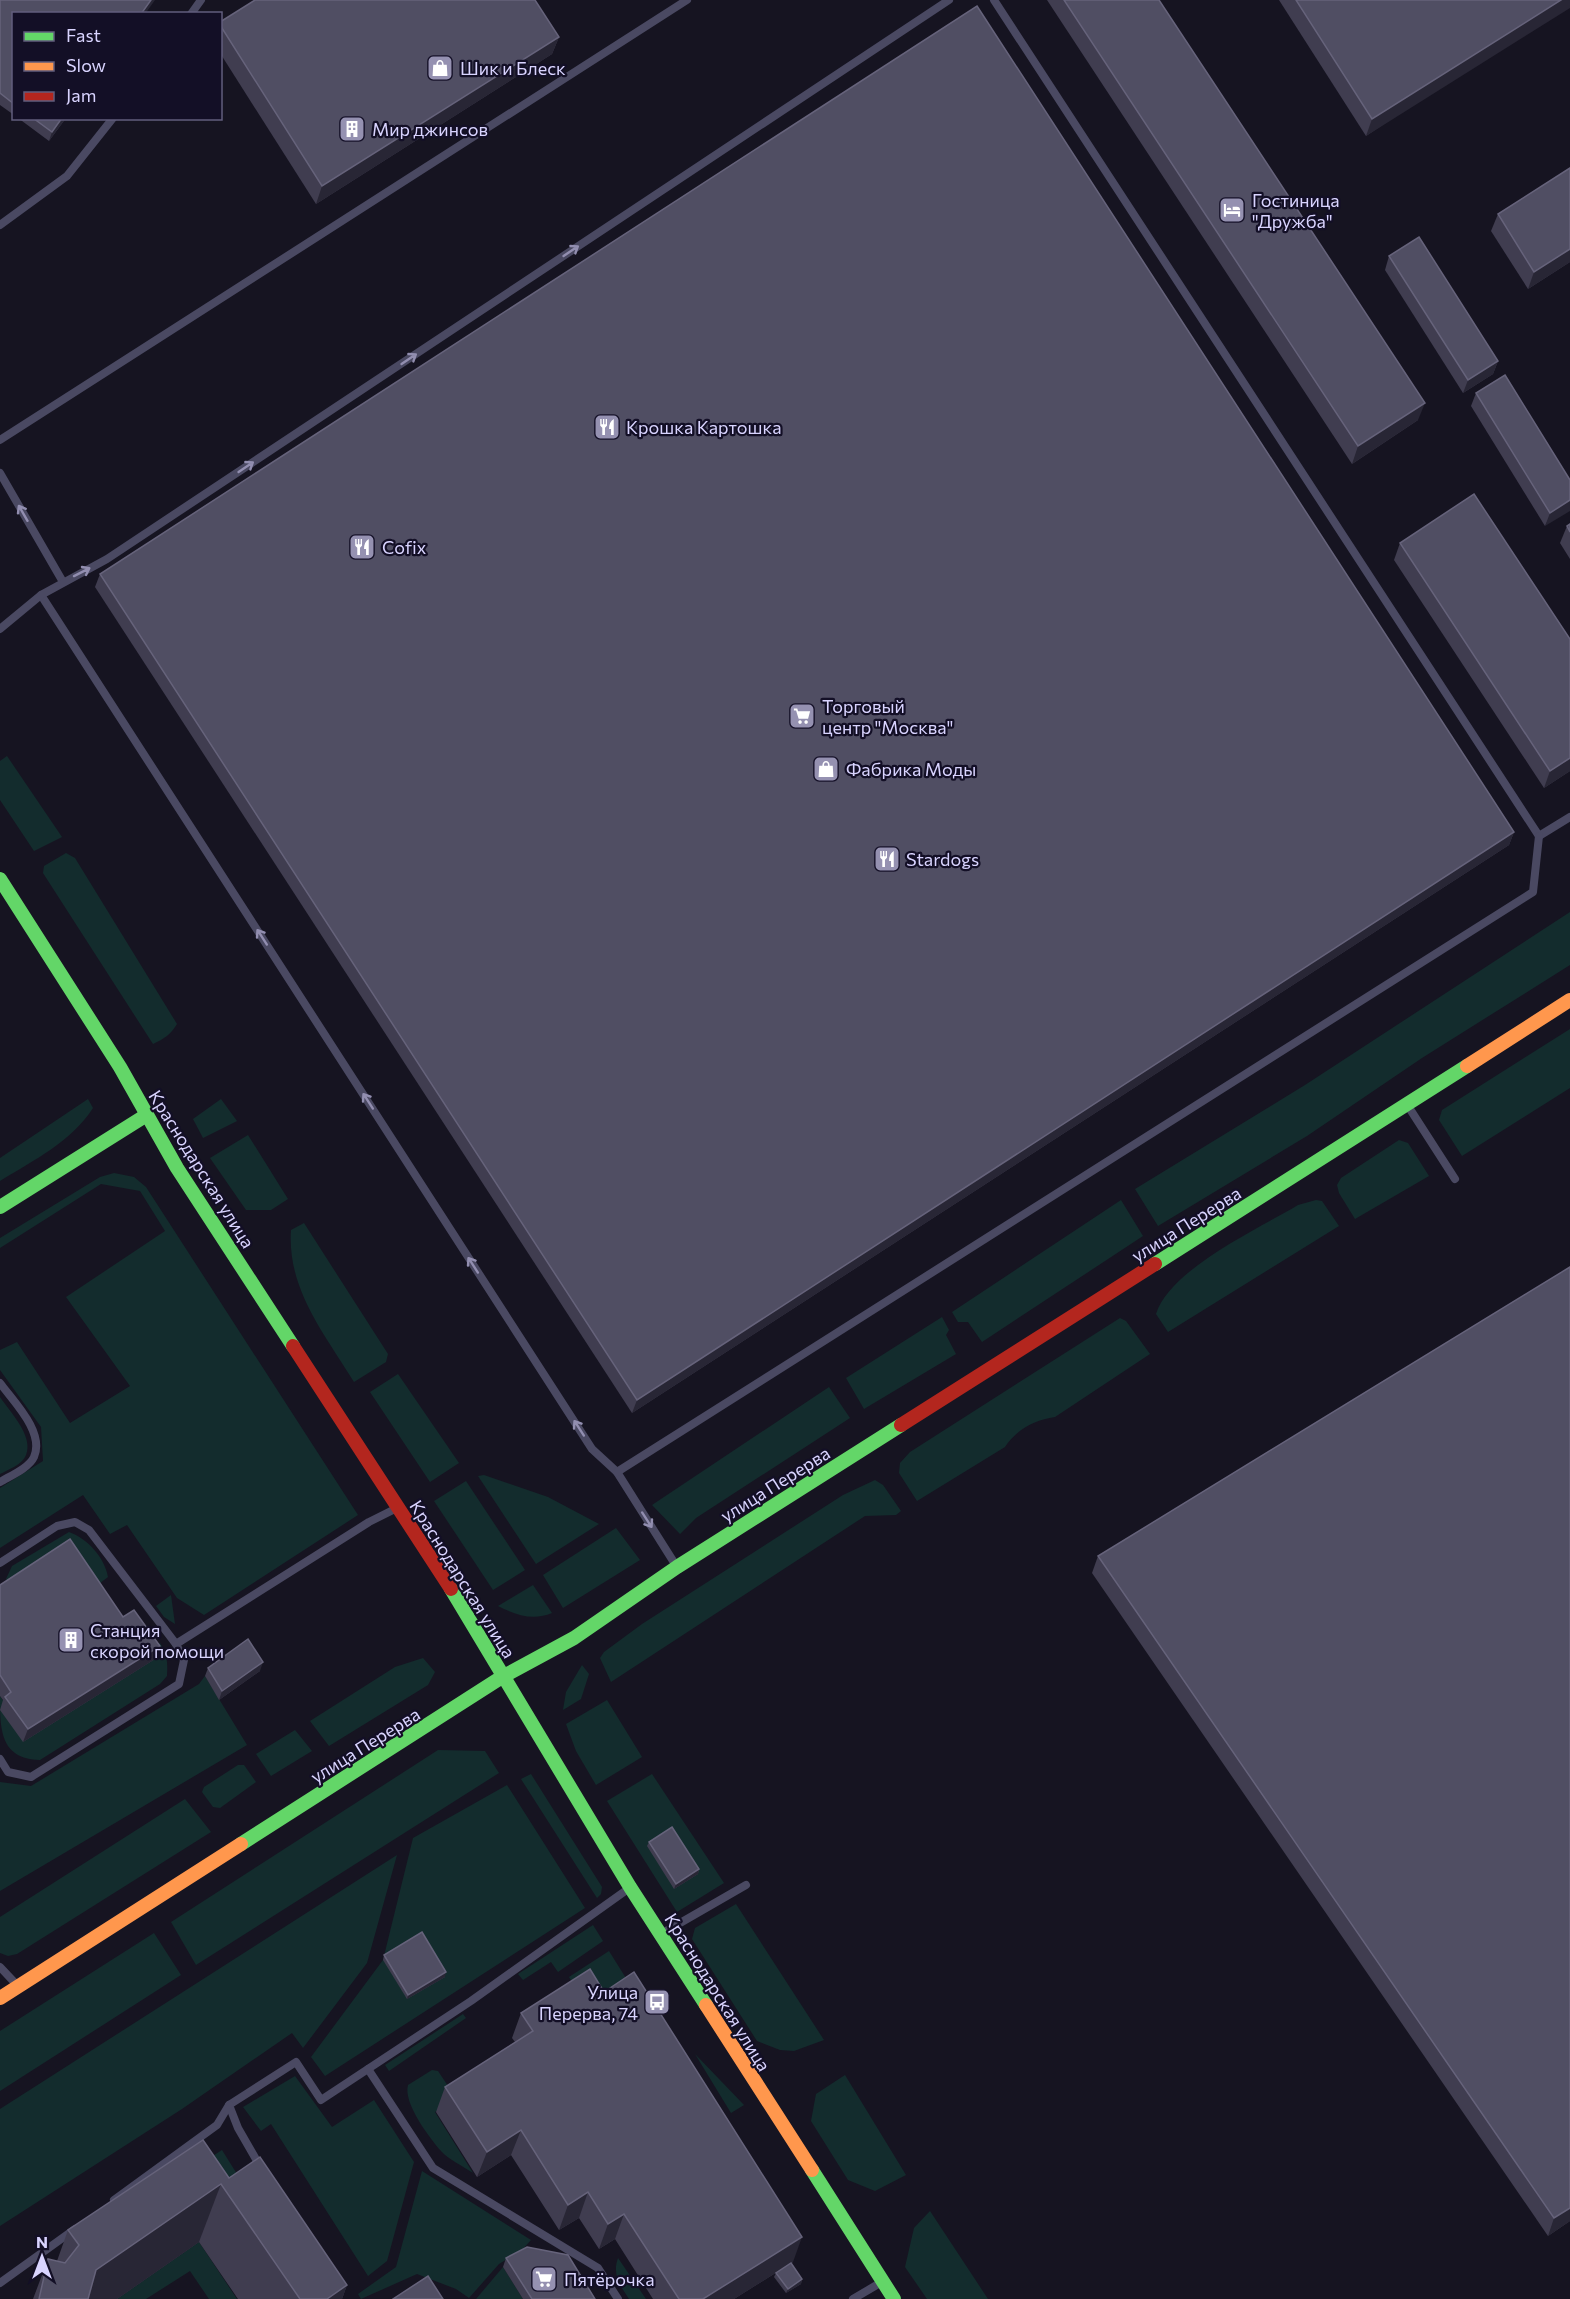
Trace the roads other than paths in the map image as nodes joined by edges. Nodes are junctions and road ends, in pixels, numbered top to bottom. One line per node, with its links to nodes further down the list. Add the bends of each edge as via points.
1 (687, 0): 6 (lane)
2 (949, 0): 8 (lane, one-way to 2, via 107,559)
3 (994, 0): 13 (lane)
4 (110, 120): 5 (lane, via 67,176)
5 (0, 225)
6 (0, 440)
7 (0, 473): 8 (lane, one-way to 7)
8 (63, 582): 9 (lane)
9 (41, 596): 11 (lane); 21 (lane, one-way to 9, via 592,1449)
10 (0, 617): 11 (lane)
11 (3, 627)
12 (1570, 816): 13 (lane)
13 (1539, 836): 21 (lane, via 1533,892)
14 (0, 879): 17 (street, Краснодарская улица, via 120,1067)
15 (1570, 1000): 16 (street, улица Перерва)
16 (1407, 1105): 18 (lane); 25 (street, улица Перерва)
17 (146, 1116): 19 (street); 23 (street, Краснодарская улица)
18 (1455, 1179)
19 (0, 1207)
20 (0, 1383): 22 (lane, via 32,1427 35,1443 34,1457)
21 (617, 1472): 25 (lane, one-way to 25)
22 (0, 1482)
23 (398, 1508): 26 (lane, via 369,1522); 27 (street, Краснодарская улица, via 467,1614)
24 (0, 1563): 26 (lane, via 57,1526 75,1522 89,1530)
25 (677, 1567): 27 (street, улица Перерва, via 573,1638)
26 (176, 1644): 28 (lane, via 184,1660 179,1684 31,1777 8,1772)
27 (502, 1677): 30 (street, Краснодарская улица); 33 (street, улица Перерва)
28 (0, 1759)
29 (746, 1885): 31 (lane)
30 (630, 1887): 31 (street, Краснодарская улица); 35 (lane, via 508,1976)
31 (661, 1935): 40 (street, Краснодарская улица)
32 (0, 1967): 33 (lane)
33 (18, 1987): 34 (street, улица Перерва)
34 (0, 1998)
35 (368, 2069): 36 (lane, via 321,2100 297,2062); 42 (lane, via 433,2168 598,2268)
36 (229, 2105): 37 (lane); 38 (lane, via 217,2125)
37 (267, 2178)
38 (104, 2207)
39 (85, 2221): 41 (lane)
40 (883, 2281): 43 (lane); 44 (street, Краснодарская улица)
41 (0, 2283)
42 (618, 2299)
43 (854, 2299)
44 (894, 2299)

